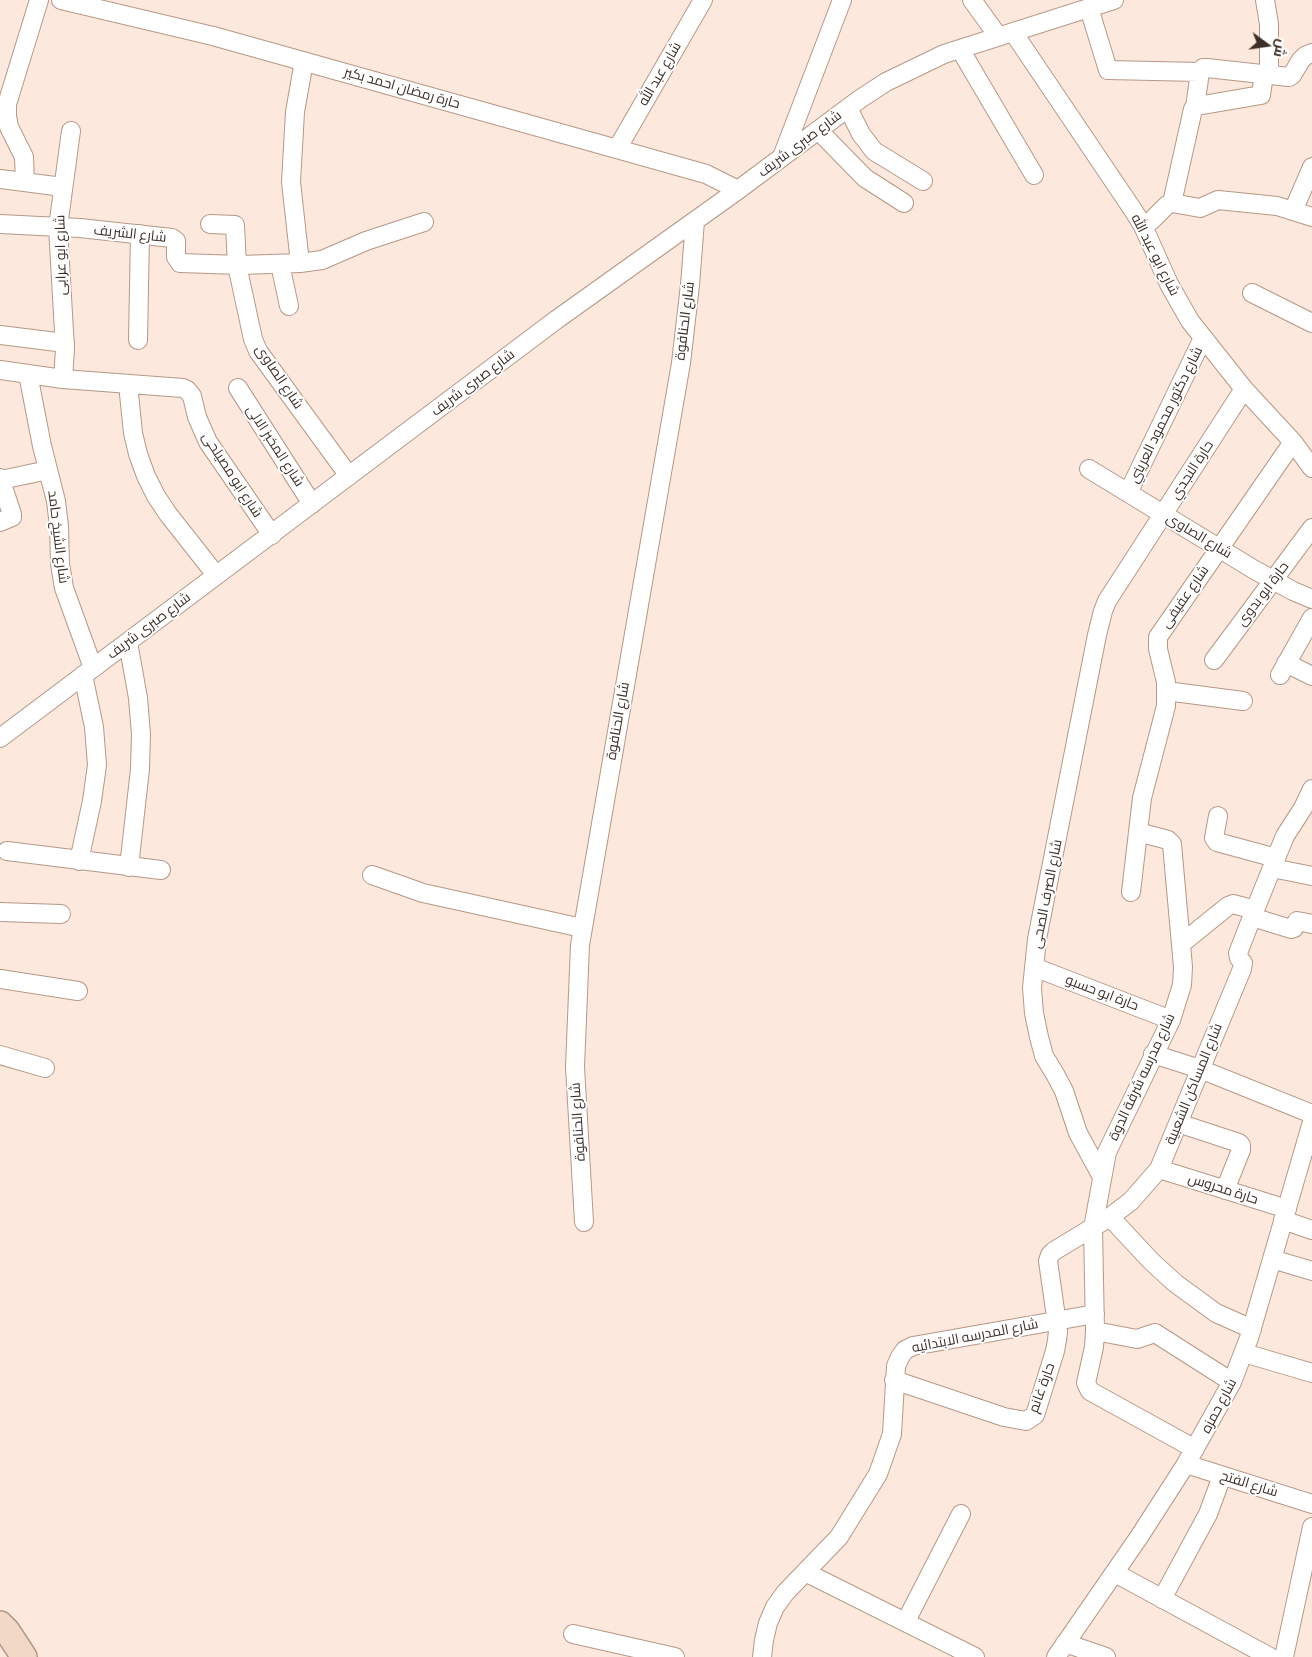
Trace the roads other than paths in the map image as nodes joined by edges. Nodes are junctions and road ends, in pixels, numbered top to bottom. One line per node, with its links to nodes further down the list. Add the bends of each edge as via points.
1 (39, 0): 24 (street, via 7,116 24,157)
2 (703, 0): 18 (street, شارع عبد الله)
3 (842, 0): 19 (street)
4 (972, 0): 8 (street, شارع ابو عبد الله)
5 (1265, 0): 13 (street, via 1269,24)
6 (71, 1): 11 (street, حارة رمضان احمد بكير)
7 (1103, 3): 8 (street, شارع صبرى شريف); 12 (street, via 1108,70)
8 (1005, 34): 9 (street, شارع صبرى شريف); 35 (street, شارع ابو عبد الله)
9 (960, 49): 15 (street, شارع صبرى شريف, via 886,82); 21 (street)
10 (1312, 53): 13 (street, via 1301,60 1289,77)
11 (304, 61): 18 (street, حارة رمضان احمد بكير); 38 (street, via 295,112 291,182)
12 (1200, 72): 13 (street, via 1207,68); 14 (street)
13 (1267, 74): 14 (street, via 1261,95)
14 (1195, 107): 28 (street)
15 (848, 108): 16 (street, شارع صبرى شريف); 23 (street, via 874,151)
16 (818, 130): 19 (street, شارع صبرى شريف); 27 (street, via 858,172)
17 (71, 131): 25 (street, شارع ابو عرابى)
18 (617, 149): 26 (street, حارة رمضان احمد بكير, via 706,174)
19 (782, 157): 26 (street, شارع صبرى شريف)
20 (1312, 167): 29 (street)
21 (1034, 175)
22 (0, 179): 24 (street)
23 (923, 181)
24 (25, 182): 25 (street)
25 (63, 187): 36 (street, شارع ابو عرابى)
26 (738, 190): 31 (street, شارع صبرى شريف)
27 (904, 203)
28 (1172, 203): 29 (street, via 1200,208 1221,200); 35 (street)
29 (1293, 211): 30 (street)
30 (1312, 217)
31 (694, 221): 58 (street, شارع صبرى شريف, via 556,320); 94 (street, شارع الحنافوة, via 681,363)
32 (424, 222): 38 (street, شارع الشريف, via 366,241 333,256)
33 (0, 224): 36 (street, شارع الشريف)
34 (210, 224): 40 (street, شارع الصاوى, via 235,225)
35 (1143, 226): 45 (street, شارع ابو عبد الله, via 1169,284)
36 (58, 227): 37 (street, شارع الشريف); 47 (street, شارع ابو عرابى)
37 (140, 234): 40 (street, شارع الشريف, via 174,239 180,263); 46 (street)
38 (300, 263): 39 (street, شارع الشريف)
39 (280, 264): 40 (street, شارع الشريف); 42 (street)
40 (237, 265): 58 (street, شارع الصاوى, via 258,351)
41 (1252, 292): 43 (street)
42 (289, 306)
43 (1310, 315)
44 (0, 335): 47 (street)
45 (1203, 338): 53 (street, شارع ابو عبد الله); 60 (street, شارع دكتور محمود العريني)
46 (138, 340)
47 (65, 343): 50 (street, شارع ابو عرابى)
48 (0, 370): 49 (street, شارع ابو مصيلحى)
49 (28, 374): 50 (street, شارع ابو مصيلحى); 57 (street, شارع الشيخ حامد)
50 (63, 379): 51 (street, شارع ابو مصيلحى)
51 (128, 384): 65 (street, شارع ابو مصيلحى, via 183,388 190,392 208,442); 67 (street, via 133,433 146,476 168,514)
52 (238, 388): 61 (street, شارع المخبز الالى)
53 (1244, 389): 54 (street, شارع ابو عبد الله); 62 (street, حارة النجدي)
54 (1293, 442): 55 (street, شارع ابو عبد الله); 66 (street, شارع عفيفى)
55 (1311, 463)
56 (1089, 469): 60 (street, شارع الصاوى)
57 (48, 470): 59 (street); 74 (street, شارع الشيخ حامد, via 58,514 64,588)
58 (350, 476): 61 (street, شارع صبرى شريف)
59 (0, 479): 63 (street, via 12,517)
60 (1128, 493): 62 (street, شارع الصاوى)
61 (312, 504): 65 (street, شارع صبرى شريف)
62 (1163, 514): 66 (street, شارع الصاوى); 70 (street, حارة النجدي)
63 (0, 522)
64 (1312, 528): 68 (street, حارة ابو بدوى)
65 (272, 535): 67 (street, شارع صبرى شريف)
66 (1219, 548): 68 (street, شارع الصاوى); 76 (street, شارع عفيفى, via 1158,637)
67 (216, 575): 72 (street, شارع صبرى شريف)
68 (1274, 580): 69 (street, شارع الصاوى); 73 (street, حارة ابو بدوى)
69 (1312, 600)
70 (1107, 601): 96 (street, شارع الصرف الصحى, via 1097,635)
71 (1312, 618): 75 (street, via 1283,669)
72 (128, 642): 74 (street, شارع صبرى شريف); 85 (street, via 141,734)
73 (1214, 660)
74 (88, 672): 78 (street, شارع صبرى شريف); 83 (street, شارع الشيخ حامد, via 97,765)
75 (1312, 676)
76 (1166, 691): 77 (street); 81 (street, شارع عفيفى, via 1166,706 1142,798)
77 (1244, 702)
78 (0, 738)
79 (1312, 789): 84 (street, شارع المساكن الشعبية)
80 (1218, 816): 84 (street, via 1214,838 1217,842)
81 (1138, 832): 89 (street, شارع عفيفى); 95 (street, شارع مدرسه شرفة الدوة, via 1172,844)
82 (7, 851): 83 (street)
83 (79, 860): 85 (street)
84 (1274, 863): 88 (street); 92 (street, شارع المساكن الشعبية)
85 (129, 867): 86 (street)
86 (161, 870)
87 (372, 875): 94 (street, via 438,897)
88 (1312, 876)
89 (1131, 892)
90 (0, 912): 91 (street)
91 (61, 914)
92 (1253, 914): 93 (street, via 1291,928 1298,921); 95 (street, via 1233,904 1228,906); 103 (street, شارع المساكن الشعبية, via 1238,953 1242,969)
93 (1312, 924)
94 (582, 928): 113 (street, شارع الحنافوة, via 574,1067)
95 (1181, 944): 99 (street, شارع مدرسه شرفة الدوة, via 1182,984)
96 (1034, 967): 99 (street, حارة ابو حسبو); 108 (street, شارع الصرف الصحى, via 1034,1013 1044,1056 1056,1074 1078,1133)
97 (0, 979): 98 (street)
98 (78, 991)
99 (1171, 1020): 100 (street, شارع مدرسه شرفة الدوة)
100 (1153, 1054): 103 (street); 108 (street, شارع مدرسه شرفة الدوة, via 1106,1152)
101 (0, 1055): 102 (street)
102 (45, 1068)
103 (1200, 1069): 104 (street); 106 (street, شارع المساكن الشعبية)
104 (1312, 1114)
105 (1312, 1122): 109 (street, شارع حمزه)
106 (1178, 1123): 107 (street, شارع المساكن الشعبية); 110 (street, via 1241,1145)
107 (1159, 1169): 110 (street, حارة محروس); 112 (street, شارع المساكن الشعبية, via 1131,1201)
108 (1102, 1177): 114 (street, شارع مدرسه شرفة الدوة)
109 (1304, 1180): 111 (street, شارع حمزه)
110 (1225, 1190): 111 (street, حارة محروس)
111 (1285, 1215): 115 (street, حارة محروس); 116 (street, شارع حمزه)
112 (1110, 1217): 114 (street, شارع المساكن الشعبية); 120 (street, via 1175,1283 1216,1313)
113 (584, 1222)
114 (1093, 1228): 118 (street, حارة غانم, via 1050,1255 1048,1261); 119 (street, شارع مدرسه شرفة الدوة)
115 (1312, 1230)
116 (1272, 1259): 117 (street); 120 (street, شارع حمزه)
117 (1312, 1271)
118 (1056, 1320): 119 (street, شارع المدرسه الابتدائيه); 123 (street, شارع المدرسه الابتدائيه, via 913,1346 900,1357); 123 (street, حارة غانم, via 1055,1351 1035,1415 1026,1421 995,1414)
119 (1095, 1322): 124 (street, شارع المدرسه الابتدائيه, via 1137,1339 1154,1333); 125 (street, شارع مدرسه شرفة الدوة, via 1094,1347 1086,1383 1090,1391)
120 (1252, 1329): 121 (street, شارع حمزه)
121 (1244, 1353): 122 (street); 124 (street, شارع حمزه)
122 (1312, 1373)
123 (894, 1380): 131 (street, شارع المدرسه الابتدائيه, via 892,1434 878,1474 839,1537)
124 (1232, 1382): 125 (street, شارع حمزه)
125 (1195, 1449): 126 (street, شارع حمزه)
126 (1186, 1464): 127 (street, شارع الفتح); 132 (street, شارع حمزه)
127 (1222, 1476): 128 (street, شارع الفتح); 133 (street, via 1208,1514)
128 (1312, 1504)
129 (961, 1514): 134 (street)
130 (1312, 1527): 144 (street)
131 (805, 1572): 134 (street); 141 (street, شارع المدرسه الابتدائيه, via 776,1607 768,1623)
132 (1115, 1574): 133 (street); 137 (street, شارع حمزه)
133 (1162, 1599): 138 (street)
134 (906, 1622): 142 (street)
135 (0, 1624): 139 (street)
136 (573, 1634): 140 (street)
137 (1061, 1650): 143 (street)
138 (1262, 1655)
139 (24, 1657)
140 (675, 1657)
141 (762, 1657)
142 (976, 1657)
143 (1106, 1657)
144 (1284, 1657)

